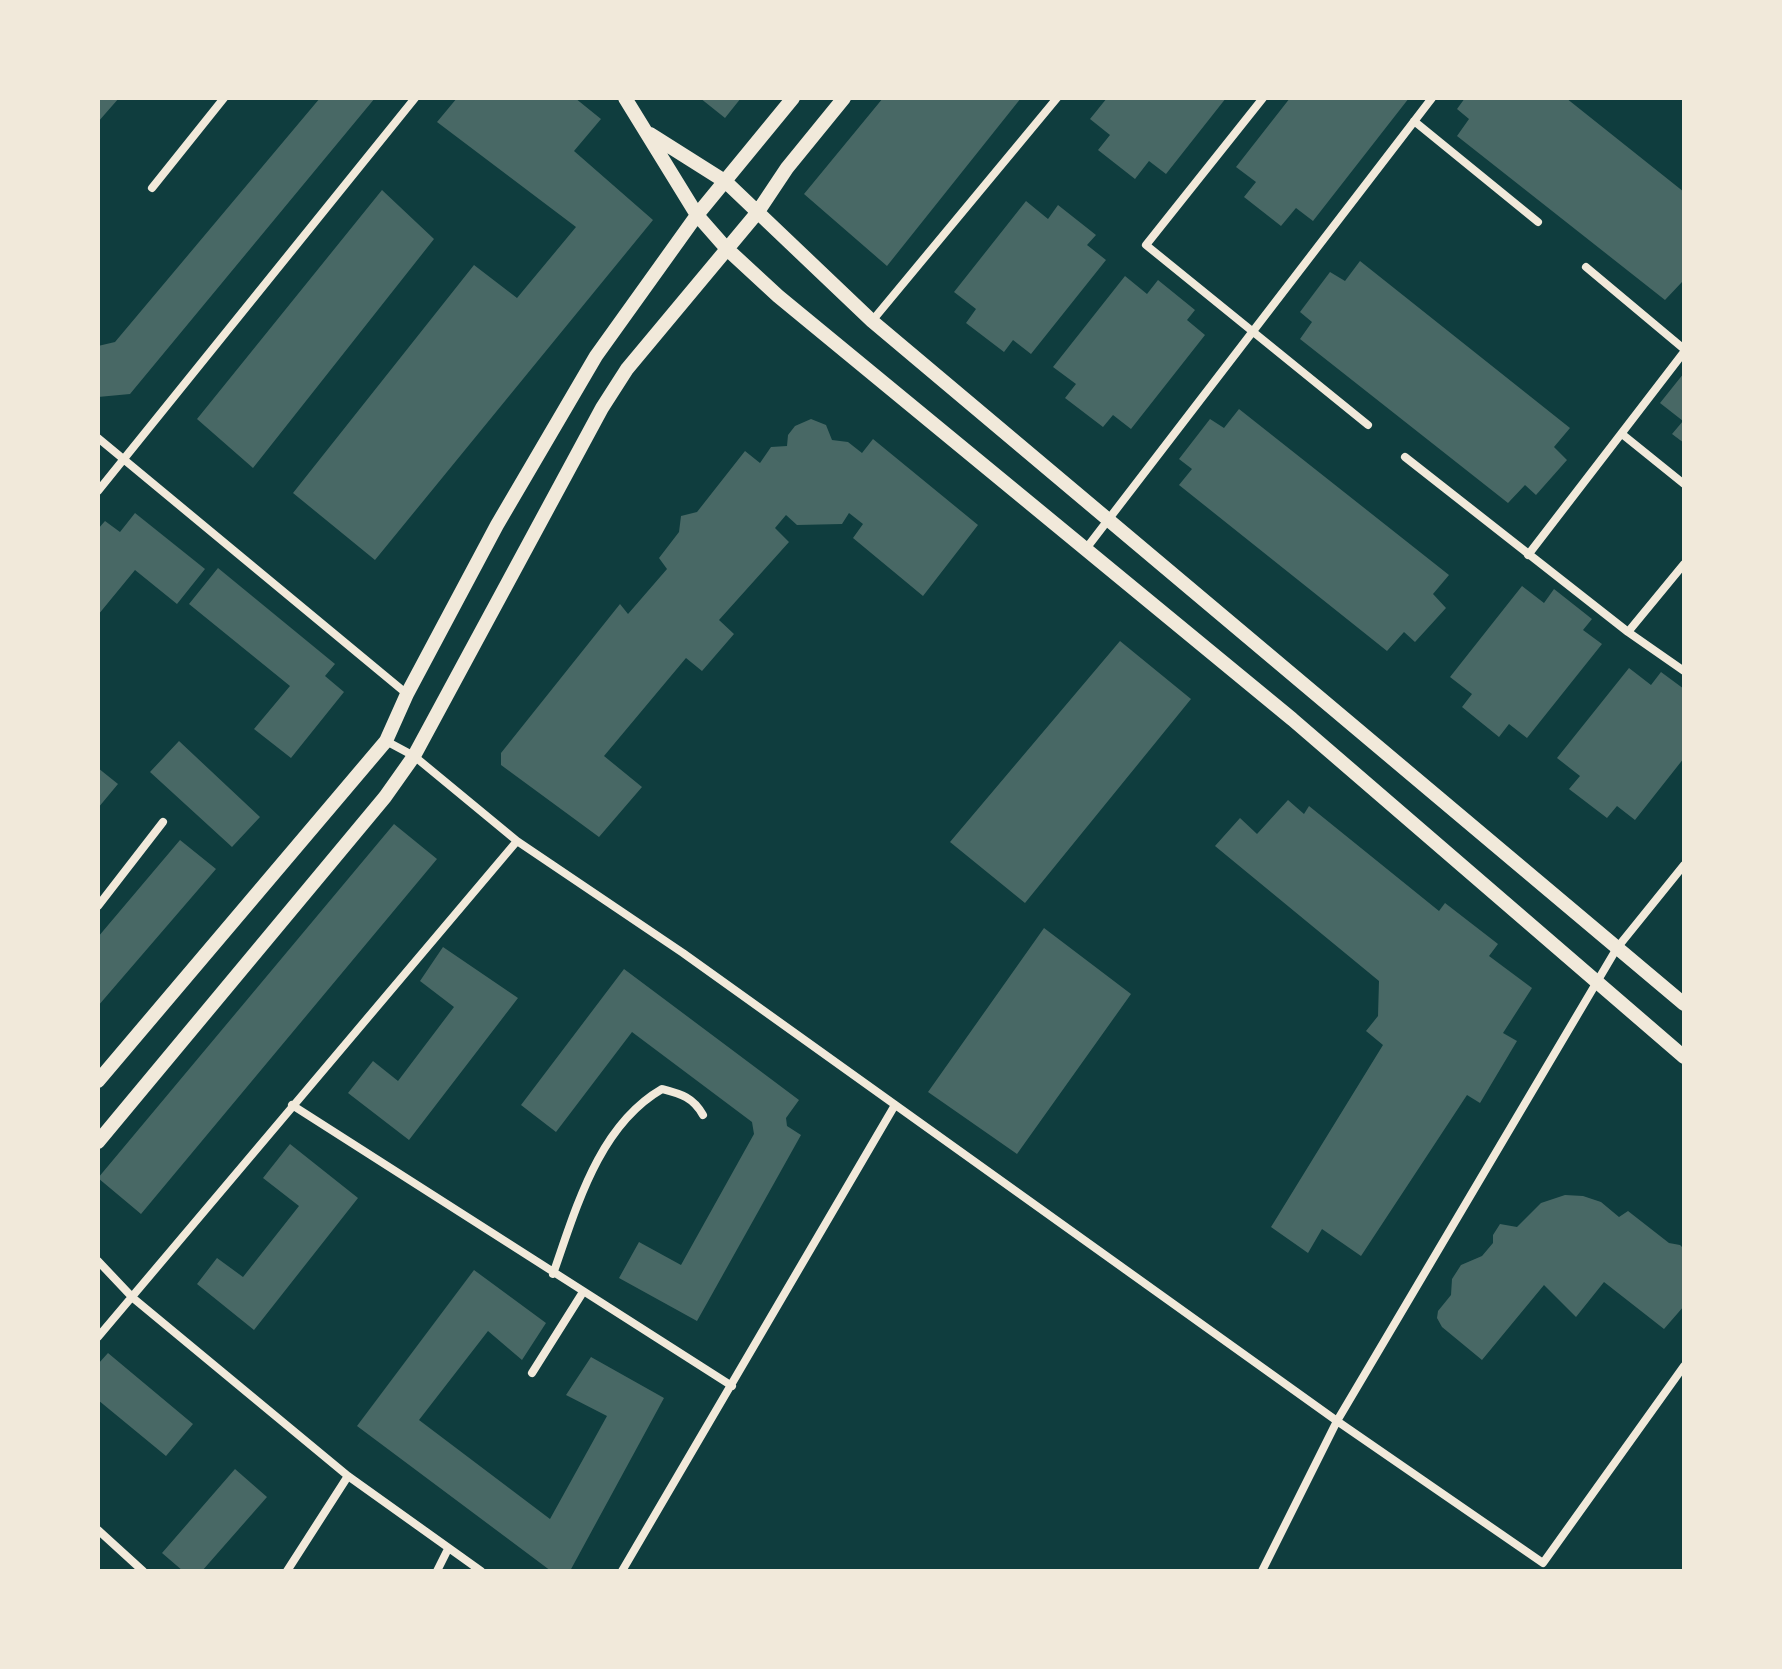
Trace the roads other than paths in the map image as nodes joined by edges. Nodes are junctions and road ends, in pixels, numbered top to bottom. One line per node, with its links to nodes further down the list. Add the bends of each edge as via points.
1 (224, 98): 12 (street)
2 (415, 98): 25 (street)
3 (625, 98): 10 (street)
4 (793, 98): 11 (street)
5 (844, 98): 13 (street)
6 (1057, 98): 18 (street)
7 (1263, 98): 19 (street, via 1146,245)
8 (1432, 98): 9 (street)
9 (1414, 121): 15 (street); 19 (street)
10 (646, 132): 11 (street); 14 (street)
11 (726, 182): 13 (street); 14 (street)
12 (152, 188)
13 (757, 213): 16 (street); 18 (street)
14 (697, 215): 16 (street); 34 (street, via 596,356)
15 (1538, 222)
16 (726, 248): 29 (street); 36 (street, via 627,369 602,408)
17 (1586, 267): 20 (street)
18 (872, 321): 28 (street)
19 (1252, 333): 21 (street); 28 (street)
20 (1684, 350): 22 (street)
21 (1368, 425)
22 (1622, 434): 26 (street); 30 (street)
23 (98, 438): 25 (street)
24 (1405, 457): 30 (street)
25 (123, 460): 27 (street); 34 (street)
26 (1684, 484)
27 (98, 491)
28 (1110, 520): 29 (street); 41 (street)
29 (1084, 551): 42 (street, via 1304,730)
30 (1528, 555): 32 (street)
31 (1684, 564): 32 (street)
32 (1628, 632): 33 (street)
33 (1684, 671)
34 (407, 694): 35 (street)
35 (386, 741): 36 (street); 45 (street)
36 (414, 756): 38 (street); 49 (street)
37 (163, 822): 40 (street)
38 (517, 841): 46 (street); 47 (street)
39 (1684, 865): 41 (street)
40 (98, 906)
41 (1617, 948): 42 (street); 43 (street)
42 (1597, 982): 44 (street); 58 (street)
43 (1684, 1004)
44 (1684, 1057)
45 (98, 1081)
46 (292, 1105): 51 (street); 53 (street)
47 (895, 1105): 57 (street); 58 (street)
48 (703, 1115): 51 (street, via 696,1102 662,1089 644,1099 587,1179)
49 (98, 1142)
50 (98, 1261): 53 (street)
51 (553, 1274): 52 (street)
52 (583, 1292): 56 (street); 57 (street)
53 (133, 1298): 54 (street); 59 (street)
54 (98, 1337)
55 (1684, 1366): 58 (street, via 1543,1563)
56 (532, 1373)
57 (732, 1386): 66 (street)
58 (1337, 1421): 67 (street)
59 (348, 1476): 61 (street); 63 (street)
60 (98, 1530): 62 (street)
61 (448, 1549): 64 (street); 65 (street)
62 (143, 1571)
63 (287, 1571)
64 (437, 1571)
65 (481, 1571)
66 (622, 1571)
67 (1262, 1571)

